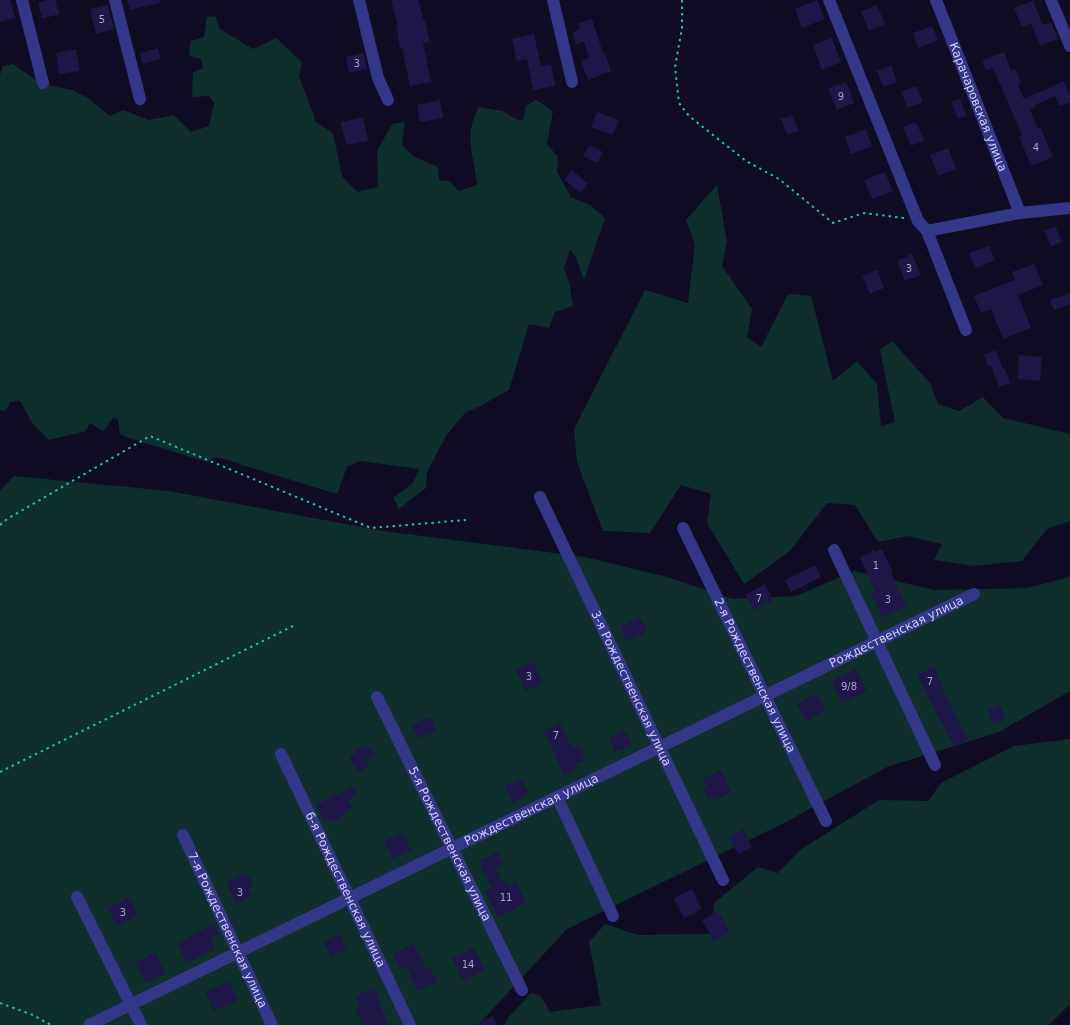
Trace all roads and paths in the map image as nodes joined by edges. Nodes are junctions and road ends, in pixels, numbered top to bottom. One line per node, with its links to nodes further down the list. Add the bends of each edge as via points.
1 (22, 0): 10 (street)
2 (115, 0): 12 (street)
3 (360, 0): 13 (street, via 378,78)
4 (553, 0): 11 (street)
5 (682, 0): 16 (path, via 682,28 675,67 679,103 689,116 746,161 779,179 832,224 864,213)
6 (829, 0): 16 (street)
7 (936, 0): 15 (street, Карачаровская улица)
8 (1051, 0): 9 (street)
9 (1070, 46)
10 (44, 82)
11 (572, 82)
12 (140, 99)
13 (388, 100)
14 (1070, 208): 15 (street)
15 (1020, 214): 17 (street)
16 (918, 221): 17 (street)
17 (927, 231): 18 (street)
18 (966, 330)
19 (540, 497): 29 (street, 3-я Рождественская улица)
20 (466, 520): 21 (path, via 371,528 150,436)
21 (0, 525)
22 (683, 528): 28 (street, 2-я Рождественская улица)
23 (834, 550): 26 (street)
24 (974, 594): 26 (street, Рождественская улица)
25 (293, 626): 32 (path)
26 (877, 641): 28 (street, Рождественская улица); 31 (street)
27 (377, 696): 36 (street, 5-я Рождественская улица)
28 (765, 696): 29 (street, Рождественская улица); 34 (street, 2-я Рождественская улица)
29 (660, 747): 33 (street, Рождественская улица); 37 (street, 3-я Рождественская улица)
30 (281, 754): 39 (street, 6-я Рождественская улица)
31 (934, 765)
32 (0, 772)
33 (557, 797): 36 (street, Рождественская улица); 40 (street)
34 (826, 822)
35 (183, 835): 41 (street, 7-я Рождественская улица)
36 (452, 848): 39 (street, Рождественская улица); 42 (street, 5-я Рождественская улица)
37 (723, 880)
38 (77, 897): 44 (street)
39 (350, 898): 41 (street, Рождественская улица); 49 (street, 6-я Рождественская улица)
40 (613, 916)
41 (238, 952): 44 (street, Рождественская улица); 48 (street, 7-я Рождественская улица)
42 (522, 990)
43 (0, 1003): 45 (path)
44 (131, 1005): 46 (street, Рождественская улица); 47 (street)
45 (51, 1025)
46 (89, 1025)
47 (141, 1025)
48 (272, 1025)
49 (410, 1025)

